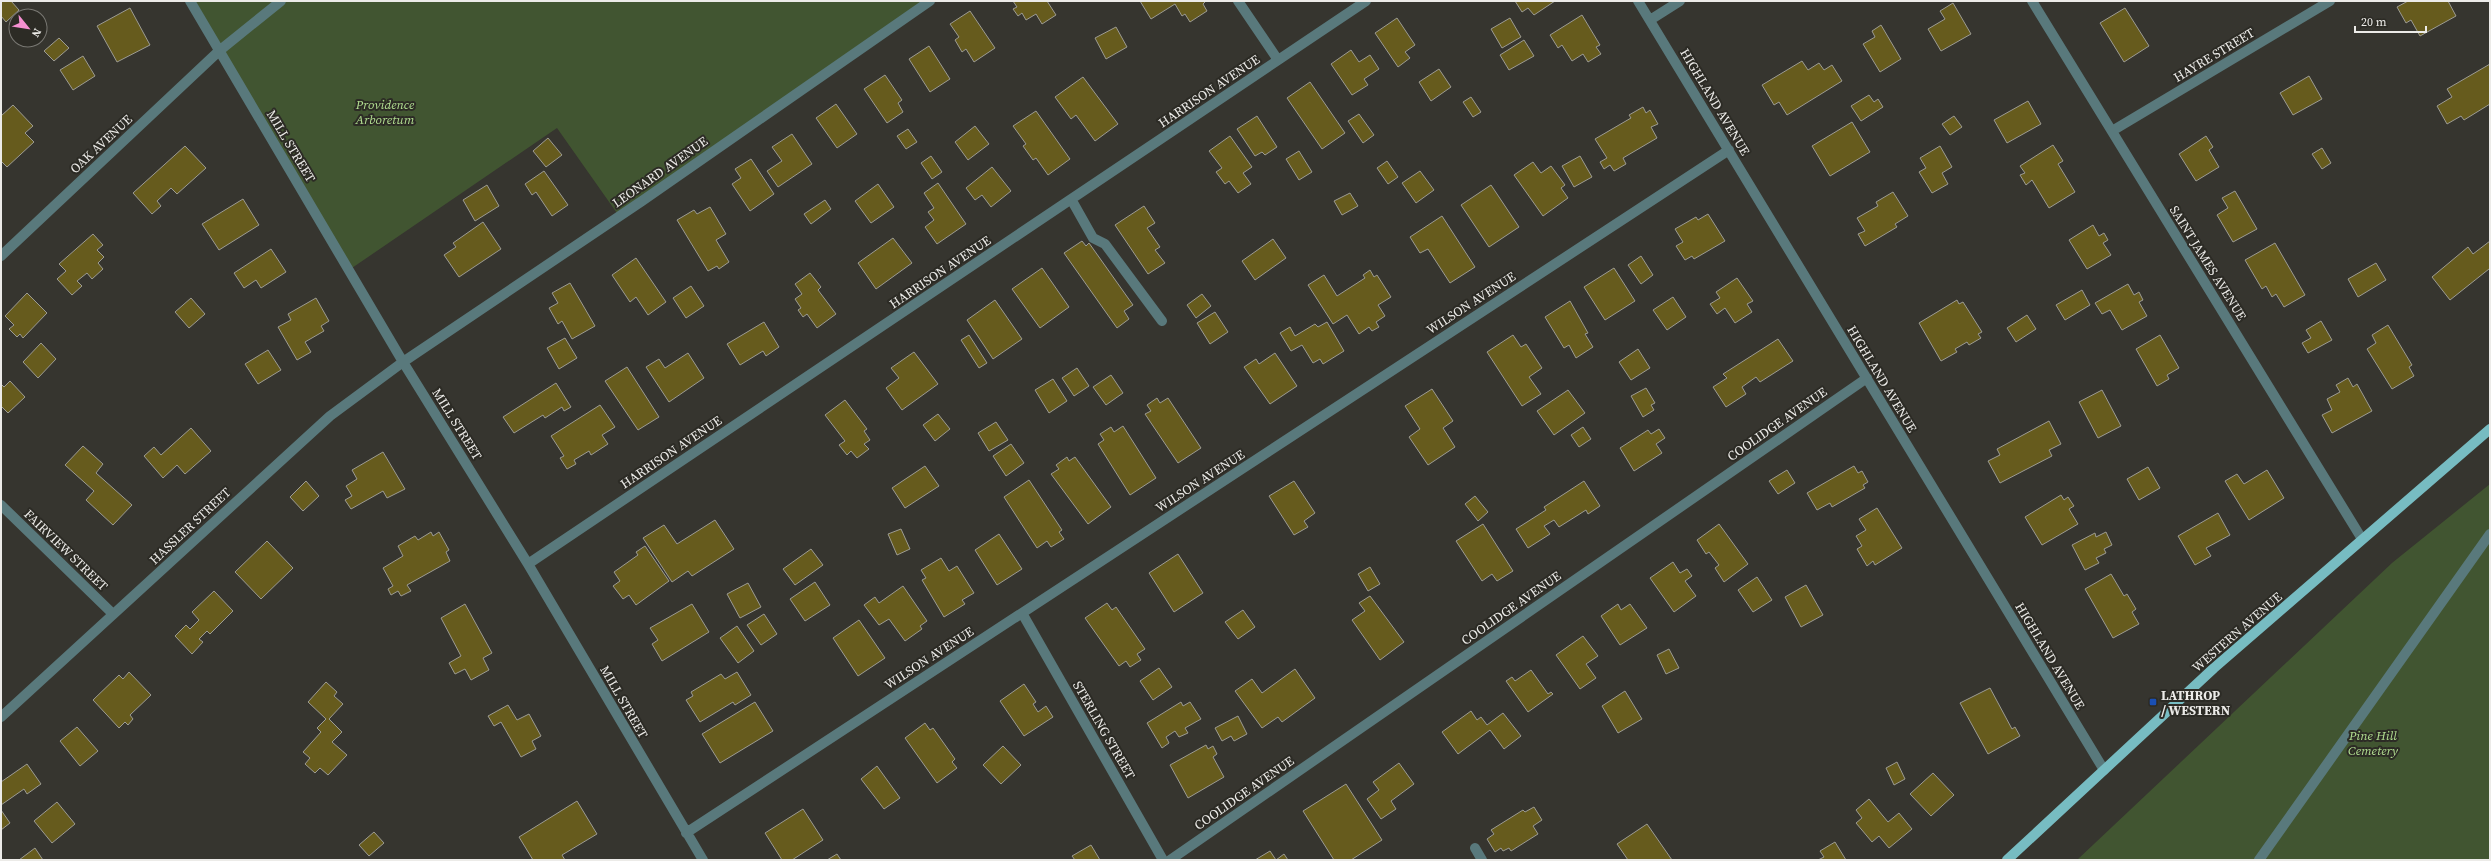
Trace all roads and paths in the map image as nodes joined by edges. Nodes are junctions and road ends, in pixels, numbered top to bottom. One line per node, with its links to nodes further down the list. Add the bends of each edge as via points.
1 (190, 1): 11 (street, MILL STREET)
2 (281, 1): 11 (street, OAK AVENUE)
3 (930, 1): 18 (street, LEONARD AVENUE, via 642,201)
4 (1238, 1): 12 (street)
5 (1366, 1): 12 (street, HARRISON AVENUE)
6 (1638, 1): 10 (street, HIGHLAND AVENUE)
7 (1680, 1): 10 (street)
8 (2032, 1): 13 (street, SAINT JAMES AVENUE)
9 (2330, 1): 13 (street, HAYRE STREET)
10 (1650, 20): 14 (street, HIGHLAND AVENUE)
11 (219, 51): 16 (street, OAK AVENUE); 18 (street, MILL STREET)
12 (1278, 60): 15 (street, HARRISON AVENUE)
13 (2112, 131): 23 (street, SAINT JAMES AVENUE)
14 (1728, 150): 19 (street, HIGHLAND AVENUE); 25 (street, WILSON AVENUE)
15 (1071, 199): 17 (street, via 1093,238 1105,244); 24 (street, HARRISON AVENUE)
16 (1, 256)
17 (1162, 321)
18 (403, 362): 24 (street, MILL STREET); 26 (street, HASSLER STREET, via 330,416)
19 (1867, 378): 28 (street, HIGHLAND AVENUE); 33 (street, COOLIDGE AVENUE)
20 (2490, 429): 23 (main road, WESTERN AVENUE)
21 (1, 505): 26 (street, FAIRVIEW STREET)
22 (2490, 534): 36 (street)
23 (2362, 538): 28 (main road, WESTERN AVENUE, via 2214,668)
24 (528, 564): 29 (street, MILL STREET)
25 (1022, 613): 29 (street, WILSON AVENUE); 32 (street, STERLING STREET)
26 (113, 614): 27 (street, HASSLER STREET)
27 (1, 717)
28 (2104, 770): 35 (main road, WESTERN AVENUE)
29 (686, 833): 31 (street, MILL STREET)
30 (1475, 848): 34 (street)
31 (703, 860)
32 (1163, 860)
33 (1170, 860)
34 (1482, 860)
35 (2007, 860)
36 (2259, 860)

